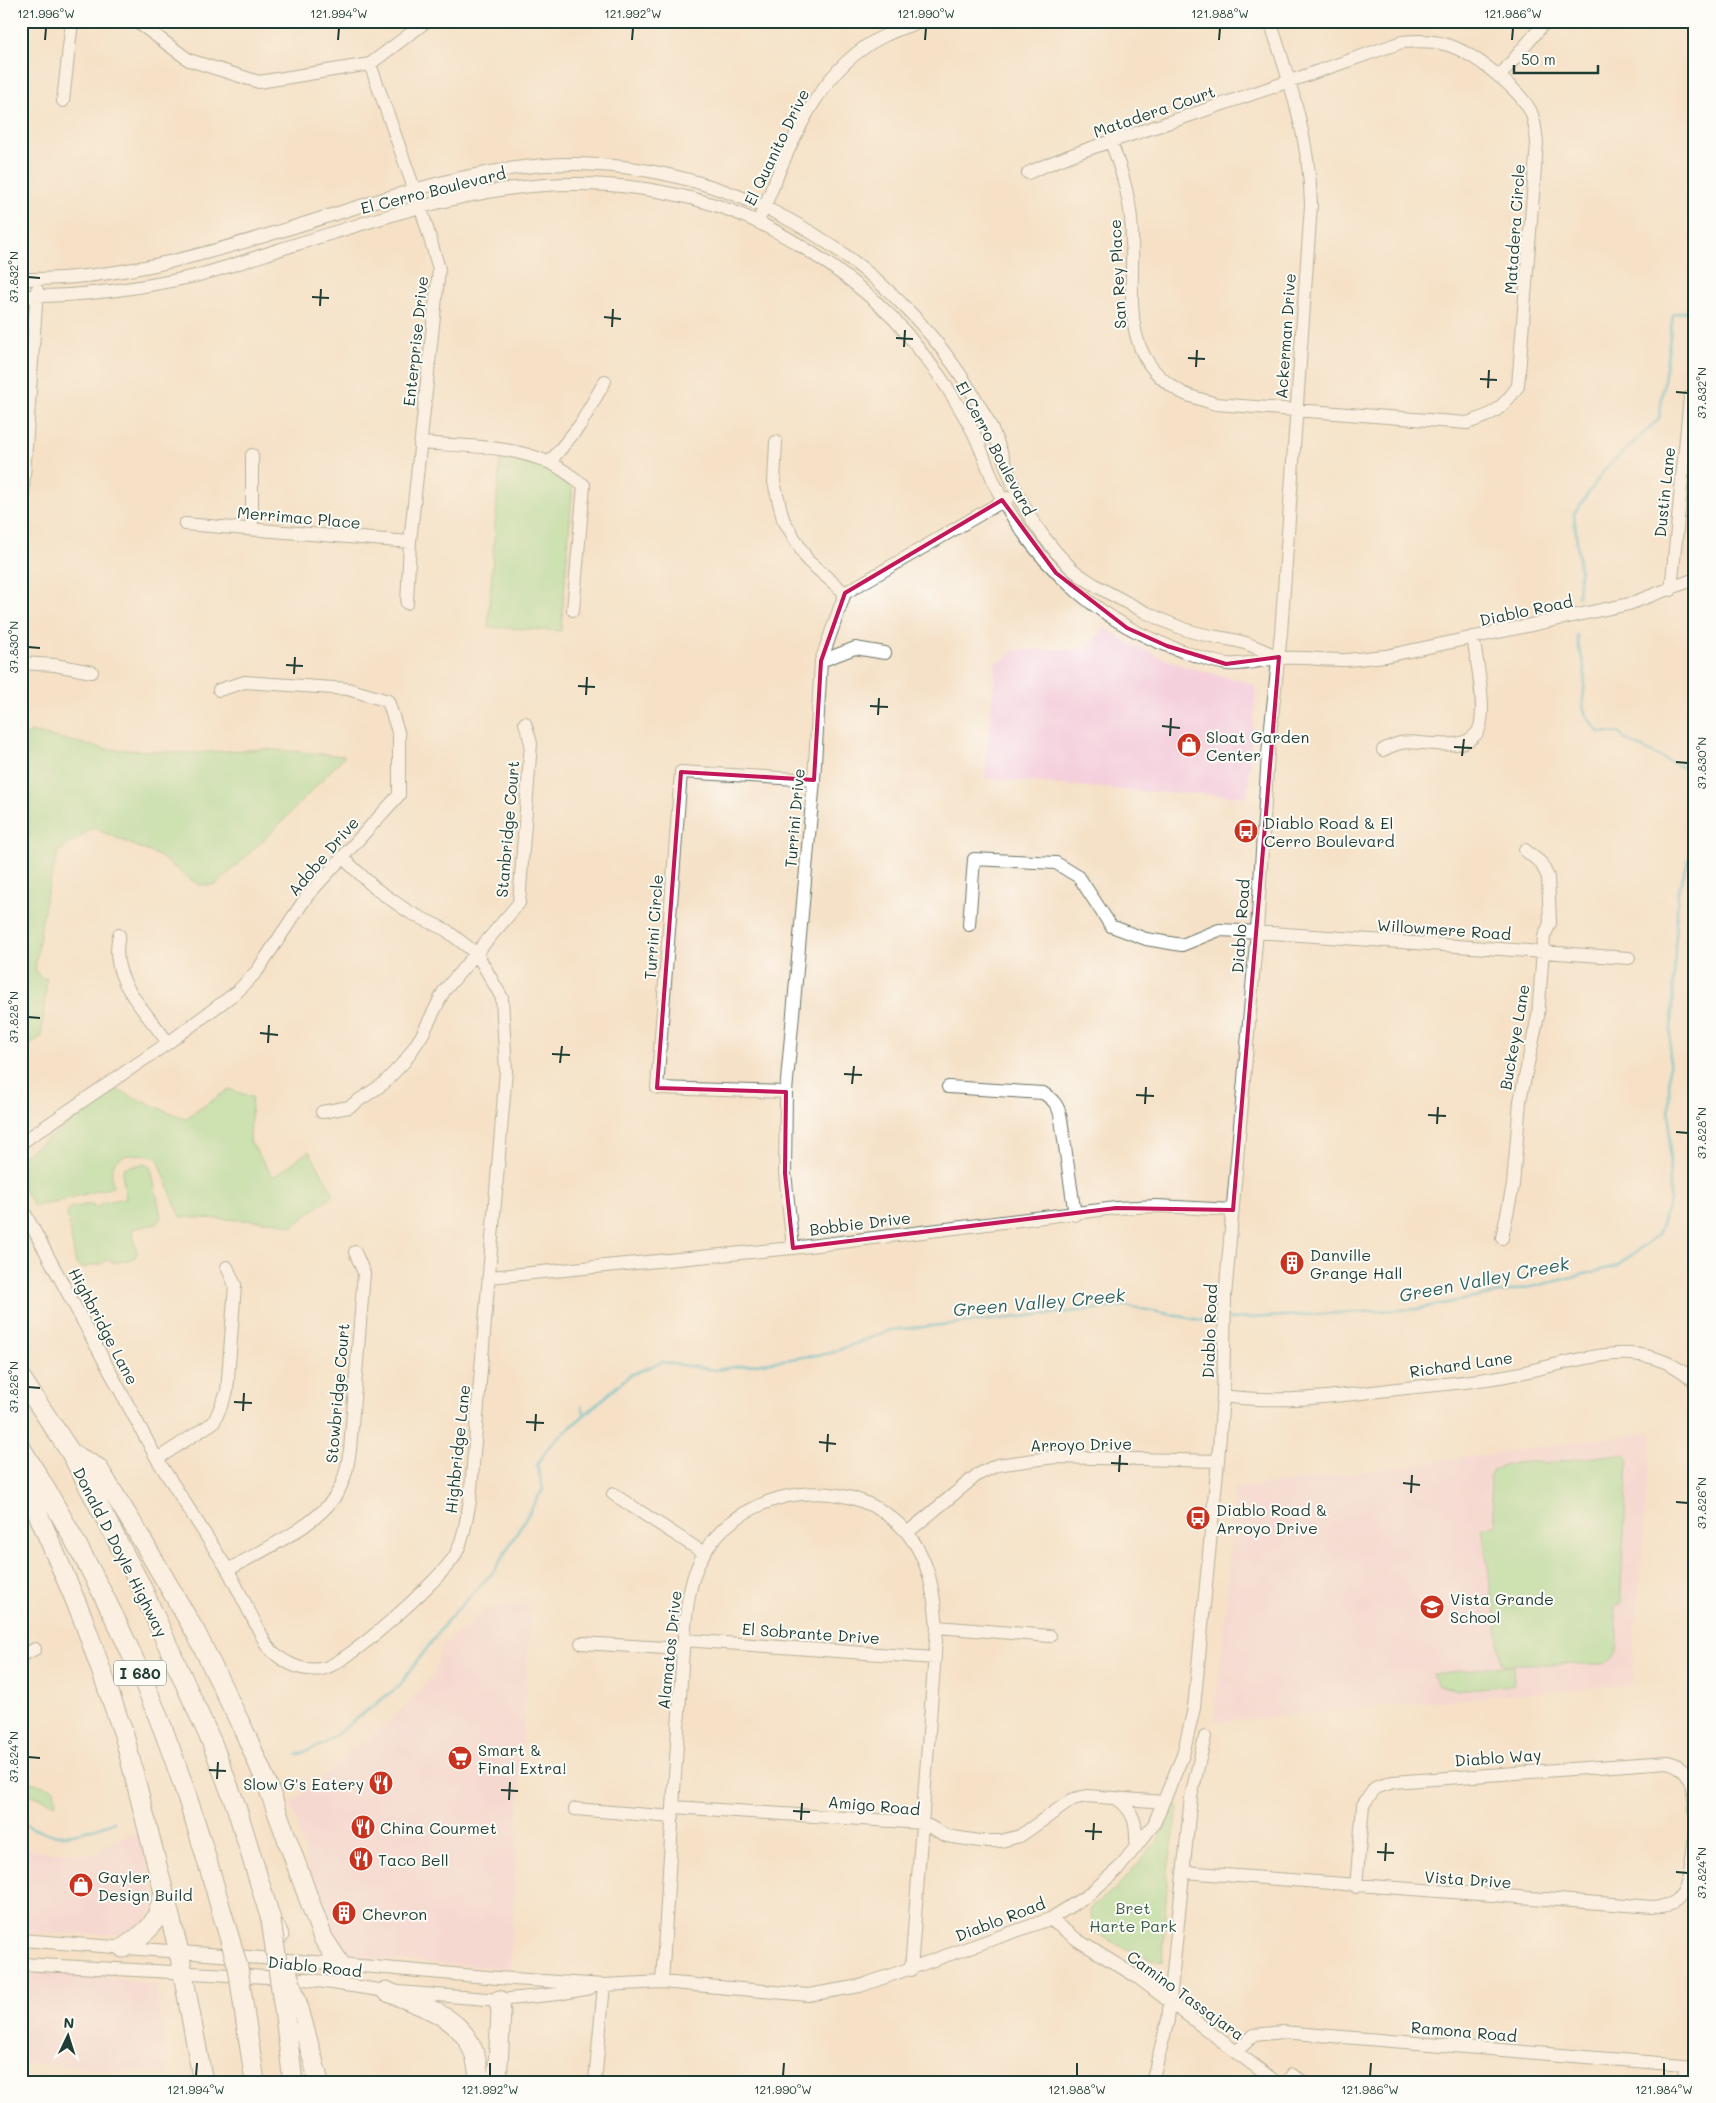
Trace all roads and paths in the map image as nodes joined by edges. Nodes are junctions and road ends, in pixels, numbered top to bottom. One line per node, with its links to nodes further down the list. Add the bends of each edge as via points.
1 (72, 21): 10 (street)
2 (136, 21): 7 (street, via 189,60 259,82)
3 (427, 21): 7 (street)
4 (921, 21): 15 (street, El Quanito Drive, via 884,35 850,59 828,80 810,107)
5 (1270, 21): 9 (street, Ackerman Drive)
6 (1546, 21): 8 (street)
7 (370, 64): 13 (street, Enterprise Drive)
8 (1499, 77): 9 (street, Matadera Circle, via 1460,49 1444,43 1420,41 1402,42); 23 (street, Matadera Circle, via 1530,112 1537,143 1518,386 1506,403 1490,416 1466,423)
9 (1290, 82): 11 (street, Matadera Court); 23 (street, Ackerman Drive, via 1305,138 1311,186)
10 (63, 101)
11 (1111, 142): 12 (street, Matadera Court); 23 (street, San Rey Place, via 1129,199 1133,327 1142,354 1158,376 1184,393 1216,404)
12 (1028, 173)
13 (414, 189): 14 (street, Enterprise Drive); 15 (street, El Cerro Boulevard, via 496,171 579,164 662,174 715,188); 18 (street, El Cerro Boulevard, via 193,257 117,274)
14 (421, 208): 16 (street, El Cerro Boulevard, via 488,190 605,183 662,191 710,203); 20 (street, El Cerro Boulevard, via 199,275 123,290); 25 (street, Enterprise Drive, via 439,269)
15 (764, 208): 16 (street, El Quanito Drive); 28 (street, El Cerro Boulevard, via 821,237 907,306 954,365 988,421)
16 (758, 222): 29 (street, El Cerro Boulevard, via 810,252 893,319 939,376 972,429)
17 (21, 279): 18 (street, El Cerro Boulevard)
18 (37, 279): 20 (street)
19 (21, 296): 20 (street, El Cerro Boulevard)
20 (37, 296): 30 (street)
21 (605, 381): 27 (street, via 580,425)
22 (1690, 397): 35 (street, Dustin Lane)
23 (1296, 409): 41 (street, Ackerman Drive)
24 (776, 442): 36 (street, via 774,482 783,520 808,561)
25 (420, 443): 27 (street, via 494,448); 33 (street, Enterprise Drive)
26 (252, 455): 32 (street)
27 (550, 462): 38 (street, via 584,485)
28 (1017, 494): 29 (street); 41 (street, El Cerro Boulevard, via 1042,534 1072,569 1090,582 1139,610 1190,631 1244,642)
29 (1002, 500): 36 (street); 41 (street, El Cerro Boulevard, via 1056,573 1093,605 1133,631 1167,646 1226,664)
30 (21, 519)
31 (184, 524): 32 (street, Merrimac Place)
32 (252, 529): 33 (street, Merrimac Place)
33 (410, 542): 37 (street, Enterprise Drive)
34 (1695, 579): 35 (street, Diablo Road)
35 (1671, 590): 39 (street, Diablo Road, via 1629,604)
36 (845, 593): 42 (street, Turrini Drive)
37 (407, 603)
38 (573, 610)
39 (1472, 638): 41 (street, Diablo Road, via 1386,656 1347,660); 47 (street, via 1481,694 1481,718 1476,734 1462,743 1399,741)
40 (885, 653): 42 (street, via 855,648)
41 (1279, 657): 52 (street, Diablo Road, via 1268,754)
42 (821, 661): 48 (street, Turrini Drive)
43 (21, 662): 44 (street)
44 (92, 672)
45 (219, 690): 50 (street, Adobe Drive, via 245,682 348,689 388,701 399,735 398,796)
46 (525, 723): 55 (street, Stanbridge Court, via 531,742 520,903)
47 (1383, 750)
48 (814, 780): 59 (street, Turrini Drive); 59 (street, Turrini Circle, via 681,772 656,1088)
49 (1526, 850): 54 (street, Buckeye Lane, via 1541,863 1548,877 1550,923 1544,937)
50 (343, 858): 55 (street, Highbridge Lane, via 384,895 409,912 446,930); 57 (street, Adobe Drive, via 307,896 258,971 238,991)
51 (969, 925): 52 (street, Willowmere Road, via 974,859 1056,863 1079,878 1111,926 1146,938 1182,945 1219,930)
52 (1257, 931): 54 (street, Willowmere Road); 63 (street, Diablo Road)
53 (119, 935): 57 (street, via 116,950 121,979)
54 (1543, 952): 56 (street, Willowmere Road); 65 (street, Buckeye Lane, via 1538,1016 1520,1101 1513,1185)
55 (477, 954): 60 (street, Stanbridge Court, via 444,990 422,1035 405,1061 383,1084 349,1107); 69 (street, Highbridge Lane, via 502,998 506,1071)
56 (1629, 958)
57 (168, 1043): 61 (street, Adobe Drive)
58 (948, 1087): 64 (street, via 1043,1093 1054,1100 1062,1119)
59 (786, 1092): 66 (street, Turrini Drive, via 785,1173)
60 (322, 1112)
61 (21, 1143)
62 (21, 1206): 75 (street, Highbridge Lane)
63 (1233, 1210): 64 (street, Bobbie Drive, via 1157,1206); 72 (street, Diablo Road, via 1223,1331)
64 (1075, 1215): 66 (street, Bobbie Drive)
65 (1502, 1238)
66 (793, 1248): 69 (street, Bobbie Drive)
67 (355, 1252): 81 (street, Stowbridge Court, via 364,1273 350,1450 340,1488 312,1520)
68 (227, 1267): 75 (street, via 235,1285 227,1392 214,1422)
69 (490, 1277): 81 (street, Highbridge Lane, via 470,1502 455,1555 436,1579 350,1654 330,1666 308,1669 285,1662 267,1646)
70 (21, 1378): 74 (highway, Donald D Doyle Highway / I 680)
71 (1695, 1382): 72 (street, Richard Lane, via 1669,1363 1628,1354 1600,1356 1499,1378 1311,1399)
72 (1223, 1396): 76 (street, Diablo Road)
73 (21, 1448): 119 (highway, I 680, bridge, via 106,1600 146,1687 174,1759 238,1967)
74 (70, 1453): 102 (highway, Donald D Doyle Highway / I 680, via 142,1586 212,1743); 107 (highway, via 98,1468 196,1634 267,1784 323,1938)
75 (157, 1459): 81 (street, Highbridge Lane)
76 (1218, 1461): 79 (street, Arroyo Drive, via 1055,1458 997,1465 977,1475); 91 (street, Diablo Road, via 1194,1708 1183,1754)
77 (21, 1482): 100 (highway, via 60,1564 114,1702 146,1814)
78 (613, 1494): 80 (street)
79 (907, 1533): 80 (street, Alamatos Drive, via 884,1514 864,1504 838,1495 796,1494 772,1500 732,1521); 82 (street, Alamatos Drive, via 921,1553 933,1585)
80 (704, 1553): 85 (street, Alamatos Drive, via 694,1577)
81 (228, 1570)
82 (937, 1627): 83 (street); 88 (street, Alamatos Drive)
83 (1050, 1636)
84 (581, 1643): 85 (street, El Sobrante Drive)
85 (683, 1645): 88 (street, El Sobrante Drive); 94 (street, Alamatos Drive)
86 (35, 1649): 87 (street)
87 (21, 1656)
88 (935, 1658): 95 (street, Alamatos Drive)
89 (1206, 1737): 98 (street, via 1191,1798)
90 (1116, 1798): 91 (street, Amigo Road); 95 (street, Amigo Road, via 1087,1796 1073,1799 1020,1836 1001,1841 947,1836); 97 (street, via 1132,1813 1137,1832)
91 (1164, 1802): 97 (street, Diablo Road, via 1154,1824)
92 (575, 1809): 94 (street, Amigo Road)
93 (1695, 1810): 99 (street, Diablo Way, via 1690,1779 1674,1763 1667,1762 1393,1782 1375,1788 1363,1805)
94 (673, 1812): 95 (street, Amigo Road); 111 (street, Alamatos Drive)
95 (923, 1823): 108 (street, Alamatos Drive)
96 (1695, 1832): 99 (street, Vista Drive, via 1688,1879 1682,1893 1671,1904 1633,1907)
97 (1136, 1847): 101 (street, Diablo Road, via 1119,1868 1088,1895)
98 (1184, 1872): 99 (street, Vista Drive); 115 (street)
99 (1356, 1886)
100 (164, 1894): 104 (highway, via 159,1916 141,1936); 105 (highway)
101 (1050, 1919): 108 (street, Diablo Road); 115 (street, Camino Tassajara)
102 (275, 1928): 120 (highway, Donald D Doyle Highway / I 680, bridge); 121 (highway, bridge)
103 (21, 1940): 104 (street, Diablo Road)
104 (123, 1948): 105 (street, Diablo Road)
105 (180, 1952): 107 (street, Diablo Road); 109 (highway)
106 (21, 1964): 109 (street, Diablo Road)
107 (340, 1964): 110 (street, Diablo Road)
108 (911, 1970): 111 (street, Diablo Road, via 860,1986 808,1994)
109 (183, 1974): 113 (street, Diablo Road, via 305,1979); 118 (highway)
110 (498, 1978): 112 (street, Diablo Road); 114 (street)
111 (662, 1982): 112 (street, Diablo Road)
112 (604, 1985): 114 (street, Diablo Road); 124 (street)
113 (386, 1991): 114 (street, Diablo Road); 122 (highway, via 456,2024 473,2048)
114 (499, 2000): 123 (highway)
115 (1169, 2001): 116 (street, Camino Tassajara); 125 (street, via 1168,2020)
116 (1237, 2051): 117 (street, Ramona Road, via 1254,2035 1282,2032); 126 (street, Camino Tassajara)
117 (1690, 2066): 129 (street)
118 (203, 2082)
119 (255, 2082)
120 (293, 2082)
121 (319, 2082)
122 (479, 2082)
123 (497, 2082)
124 (595, 2082)
125 (1152, 2082)
126 (1276, 2082)
127 (1288, 2082): 128 (street, via 1292,2075)
128 (1303, 2082)
129 (1684, 2082)

